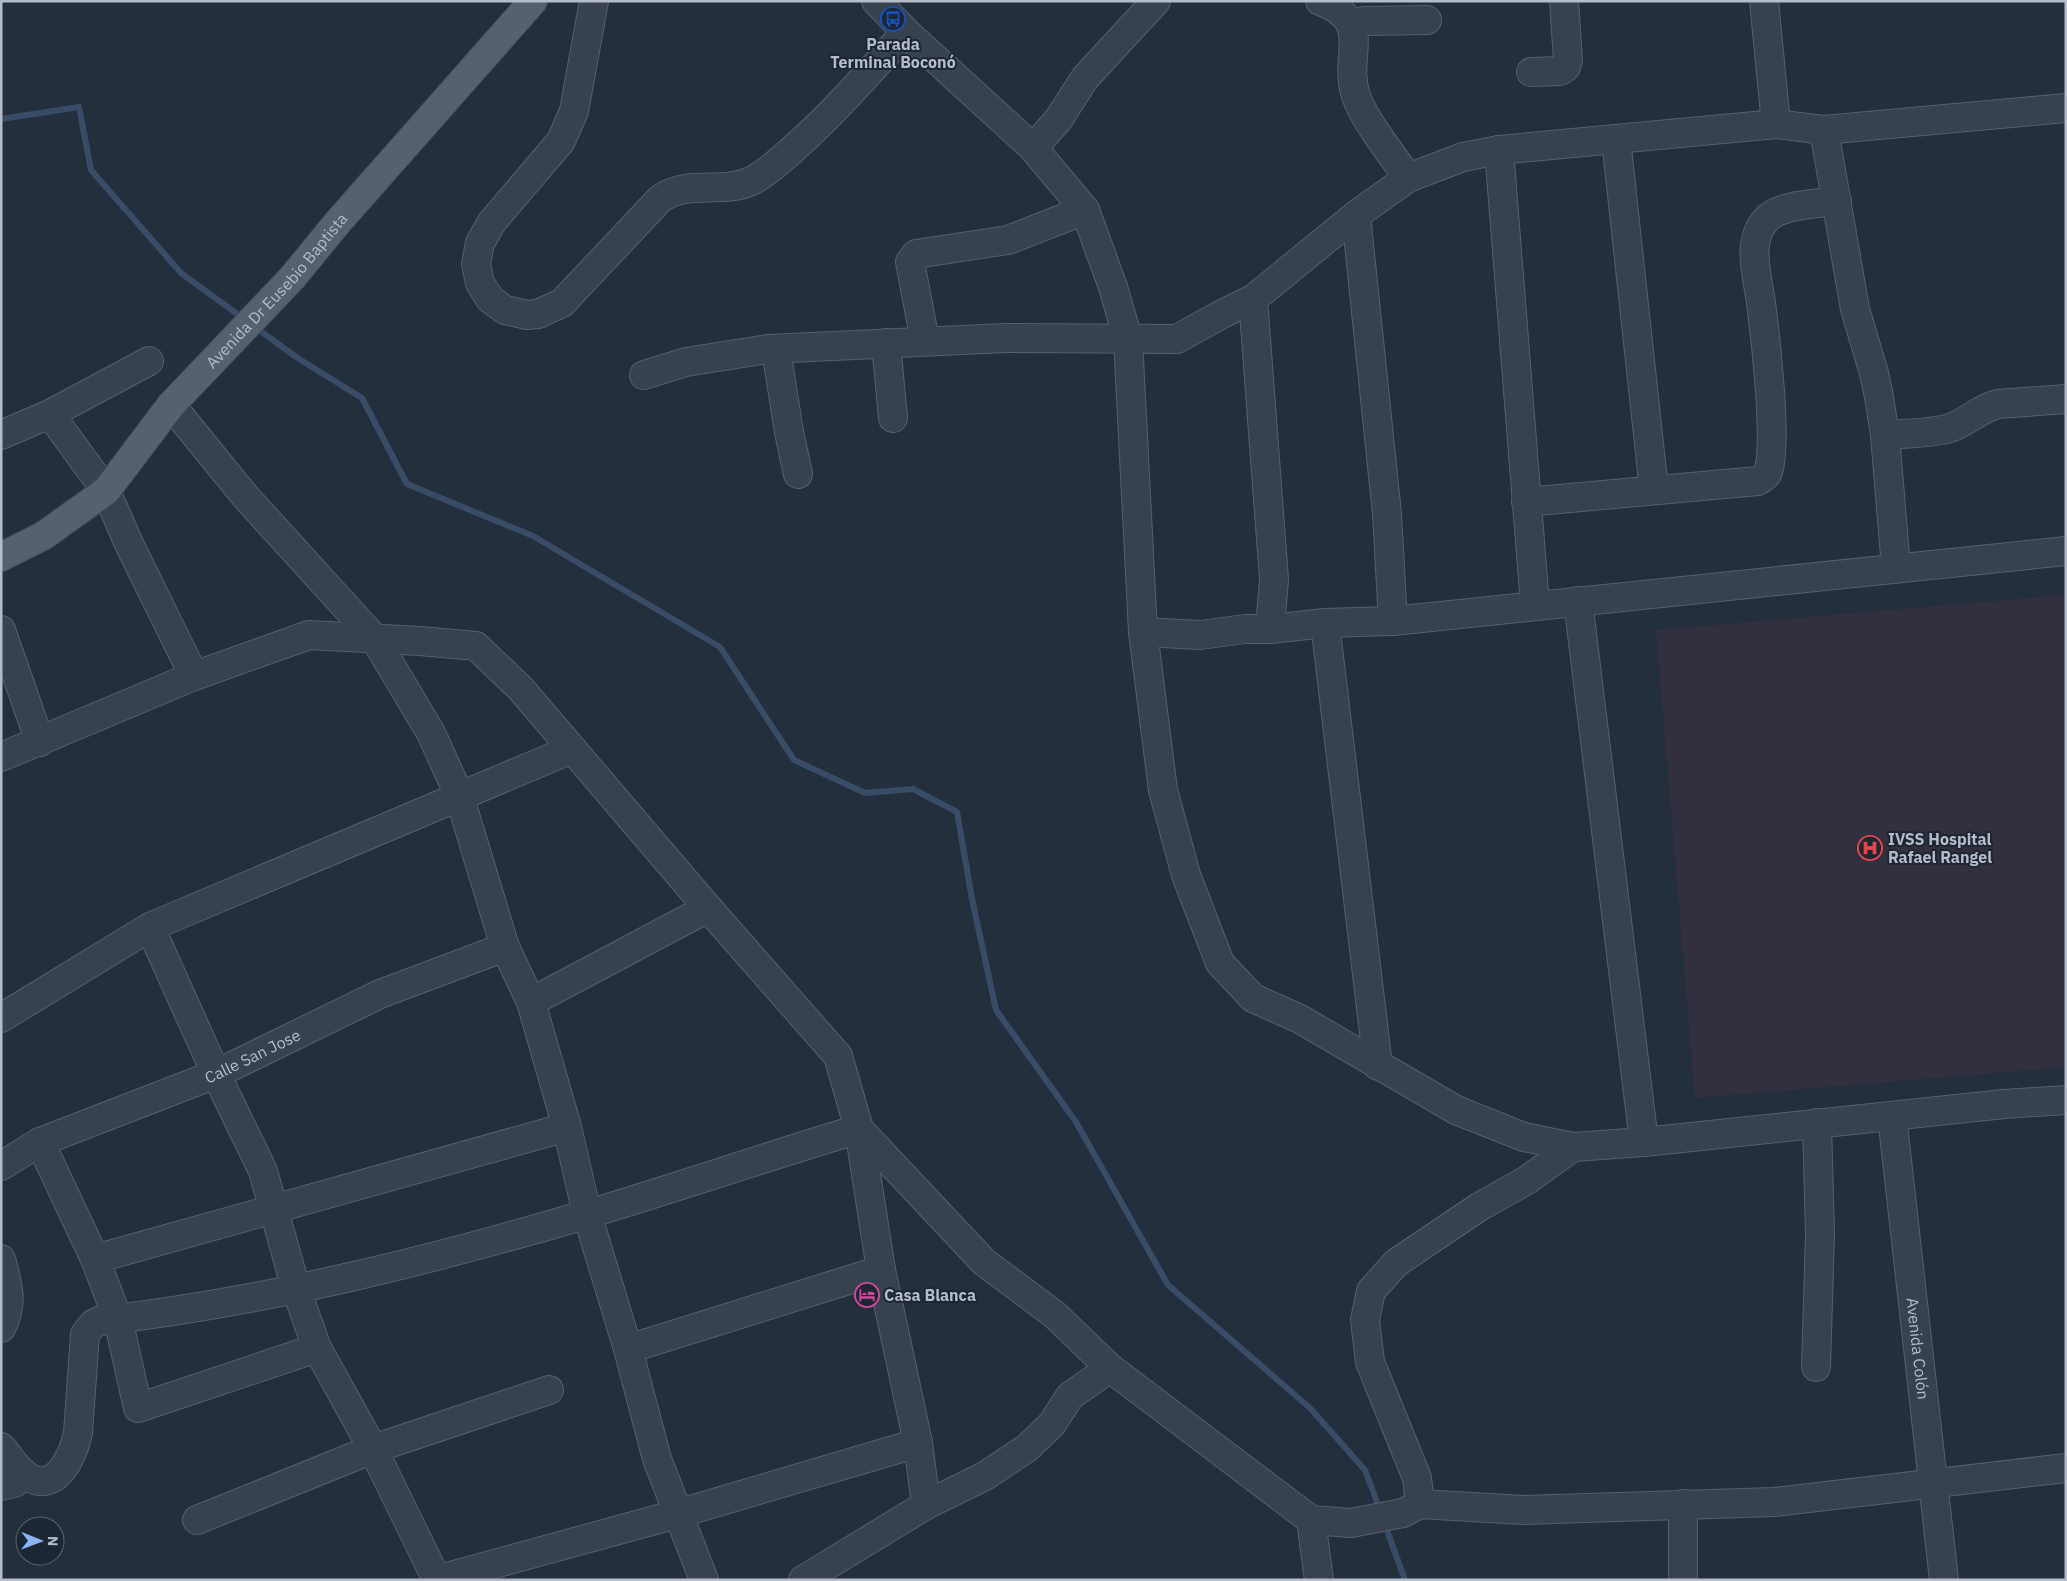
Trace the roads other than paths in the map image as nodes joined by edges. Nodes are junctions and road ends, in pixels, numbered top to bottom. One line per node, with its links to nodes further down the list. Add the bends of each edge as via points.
1 (533, 1): 30 (main road, Avenida Dr Eusebio Baptista, via 292,278)
2 (594, 1): 10 (street, via 574,111 566,133 492,222 480,243 476,264 484,292 497,305 516,313 538,314 562,303 670,192 738,185 760,176 819,126)
3 (876, 1): 10 (street)
4 (1156, 1): 16 (street, via 1085,78 1058,120)
5 (1320, 1): 9 (street, via 1340,11)
6 (1564, 1): 11 (street, via 1566,67 1560,71)
7 (1764, 1): 13 (street)
8 (1427, 20): 9 (street)
9 (1351, 24): 18 (street, via 1354,42 1351,66 1356,95 1362,110)
10 (906, 32): 16 (street)
11 (1531, 72)
12 (2066, 108): 14 (street)
13 (1776, 124): 14 (street); 15 (street)
14 (1824, 130): 19 (street)
15 (1616, 139): 17 (street); 36 (street)
16 (1033, 148): 20 (street)
17 (1498, 150): 18 (street, via 1463,157); 38 (street)
18 (1408, 178): 21 (street)
19 (1837, 201): 34 (street, via 1855,309 1874,373); 36 (street, via 1775,212 1758,232 1755,266 1772,427 1771,461 1767,475 1758,481)
20 (1085, 210): 23 (street); 24 (street, via 1008,240 916,254 910,262)
21 (1356, 215): 22 (street); 44 (street, via 1387,514)
22 (1253, 299): 23 (street, via 1177,339); 46 (street, via 1274,579)
23 (1128, 339): 24 (street); 48 (street)
24 (925, 341): 25 (street)
25 (886, 343): 26 (street); 32 (street)
26 (776, 349): 28 (street, via 686,362); 35 (street)
27 (149, 361): 31 (street)
28 (644, 375)
29 (2066, 399): 34 (street, via 1998,404 1942,430)
30 (171, 405): 37 (main road, Avenida Dr Eusebio Baptista); 49 (street, via 246,496)
31 (50, 414): 33 (street); 37 (street)
32 (892, 418)
33 (1, 434)
34 (1885, 435): 41 (street)
35 (798, 474)
36 (1654, 490): 38 (street)
37 (106, 491): 40 (main road, Avenida Dr Eusebio Baptista, via 43,536); 50 (street)
38 (1526, 502): 43 (street)
39 (2066, 551): 41 (street)
40 (1, 557)
41 (1896, 568): 42 (street)
42 (1578, 601): 43 (street); 68 (street)
43 (1535, 605): 44 (street)
44 (1394, 621): 45 (street)
45 (1325, 623): 46 (street); 60 (street)
46 (1270, 629): 48 (street, via 1200,635)
47 (1, 630): 51 (street)
48 (1143, 632): 60 (street, via 1163,790 1186,875 1220,963 1253,998 1300,1019)
49 (375, 640): 50 (street, via 309,635); 52 (street, via 476,646 505,672); 54 (street, via 431,733)
50 (194, 676): 51 (street)
51 (40, 742): 53 (street)
52 (572, 749): 54 (street); 55 (street)
53 (1, 757)
54 (459, 795): 56 (street); 57 (street)
55 (708, 908): 58 (street); 66 (street, via 838,1056)
56 (150, 927): 59 (street); 61 (street)
57 (505, 946): 58 (street); 61 (street, Calle San Jose, via 380,994)
58 (531, 1002): 65 (street)
59 (3, 1009)
60 (1378, 1066): 69 (street, via 1456,1110 1524,1137)
61 (216, 1074): 67 (street, Calle San Jose); 71 (street, via 263,1171)
62 (2066, 1100): 63 (street)
63 (1892, 1116): 64 (street); 89 (street, Avenida Colón)
64 (1817, 1124): 68 (street); 82 (street, via 1820,1234)
65 (566, 1127): 71 (street); 72 (street)
66 (859, 1129): 72 (street); 75 (street); 81 (street, via 984,1262 1055,1315)
67 (40, 1142): 70 (street, Calle San Jose); 74 (street)
68 (1644, 1142): 69 (street)
69 (1573, 1147): 93 (street, via 1396,1263 1371,1291 1365,1320 1370,1362 1417,1478)
70 (1, 1166)
71 (273, 1210): 74 (street); 76 (street)
72 (587, 1214): 76 (street); 80 (street)
73 (1, 1259): 78 (street, via 10,1296 8,1314)
74 (94, 1259): 77 (street)
75 (881, 1270): 80 (street); 84 (street)
76 (296, 1289): 77 (street); 79 (street)
77 (118, 1319): 79 (street, via 138,1408); 88 (street, via 99,1321 85,1334 78,1433 69,1461 51,1479 38,1480)
78 (1, 1328)
79 (317, 1348): 86 (street)
80 (628, 1349): 94 (street, via 657,1459)
81 (1110, 1368): 92 (street, via 1070,1396 1052,1424 1027,1448 985,1476); 96 (street)
82 (1816, 1368)
83 (549, 1390): 86 (street)
84 (918, 1443): 92 (street); 94 (street)
85 (1, 1447): 88 (street)
86 (373, 1449): 95 (street); 97 (street)
87 (2066, 1468): 89 (street)
88 (26, 1475): 90 (street)
89 (1933, 1483): 91 (street, via 1774,1502); 102 (street, Avenida Colón)
90 (1, 1486)
91 (1683, 1504): 93 (street, via 1523,1510); 101 (street)
92 (926, 1505): 99 (street)
93 (1411, 1508): 96 (street, via 1360,1521)
94 (677, 1514): 97 (street); 98 (street)
95 (197, 1520)
96 (1311, 1520): 100 (street)
97 (436, 1580)
98 (704, 1580)
99 (803, 1580)
100 (1319, 1580)
101 (1684, 1580)
102 (1944, 1580)

